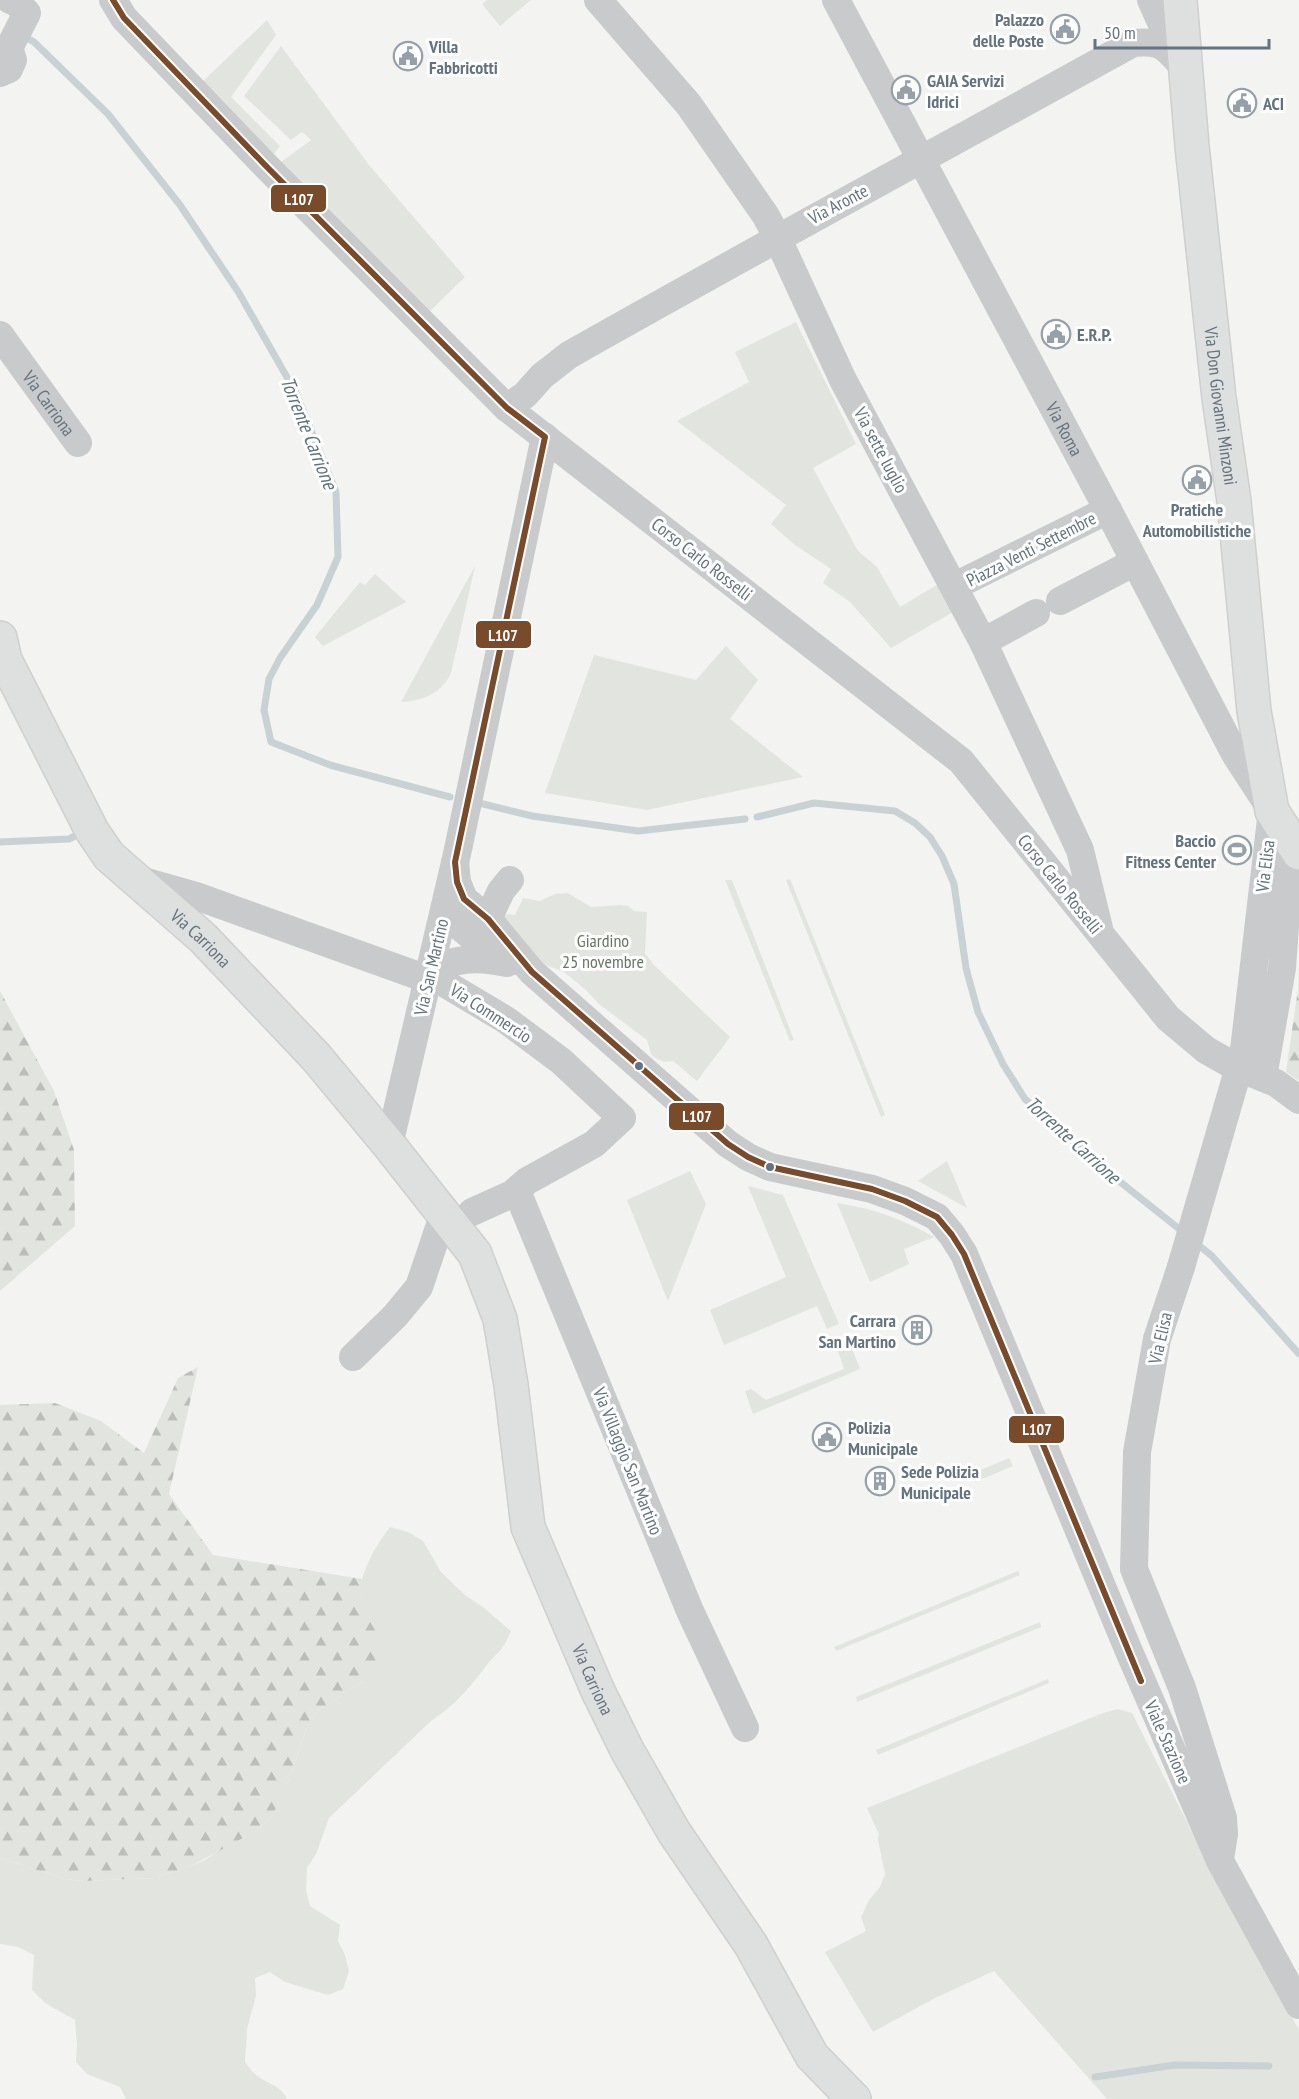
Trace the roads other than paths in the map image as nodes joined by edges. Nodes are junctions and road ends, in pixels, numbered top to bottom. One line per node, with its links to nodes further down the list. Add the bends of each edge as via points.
1 (112, 0): 12 (street, Corso Carlo Rosselli, via 124,18 265,165)
2 (598, 0): 10 (street, Via sette luglio, via 689,105)
3 (836, 0): 9 (street, Via Roma)
4 (1151, 0): 8 (street)
5 (1180, 0): 8 (main road, Via Don Giovanni Minzoni)
6 (18, 5): 7 (street)
7 (4, 60)
8 (1182, 72): 9 (street, Via Aronte, via 1166,46 1150,41 1133,43); 20 (main road, Via Don Giovanni Minzoni, via 1234,501 1254,711)
9 (922, 160): 10 (street, Via Aronte); 15 (street, Via Roma)
10 (777, 237): 12 (street, Via Aronte, via 568,355); 17 (street, Via sette luglio, via 843,380)
11 (0, 335): 14 (street, Via Carriona)
12 (507, 408): 13 (street, Corso Carlo Rosselli)
13 (545, 437): 22 (street, Via San Martino); 27 (street, Corso Carlo Rosselli, via 961,761)
14 (78, 443)
15 (1108, 510): 16 (street, Via Roma); 17 (street, Piazza Venti Settembre)
16 (1134, 562): 19 (street); 20 (street, Via Roma, via 1235,754)
17 (955, 586): 19 (street, Via sette luglio)
18 (0, 638): 23 (main road, Via Carriona, via 5,660 92,831 109,856)
19 (983, 642): 27 (street, Via sette luglio, via 1080,850)
20 (1272, 811): 21 (main road, Via Roma); 39 (street, Via Elisa, bridge, via 1244,1050 1157,1339 1137,1452 1134,1569 1182,1688 1223,1818)
21 (1296, 849): 32 (street, via 1289,871 1282,968)
22 (456, 858): 25 (street, Via San Martino); 26 (street, via 457,882 464,899)
23 (136, 879): 30 (street, Via Commercio); 34 (main road, Via Carriona, via 203,938 316,1057)
24 (510, 880): 26 (street)
25 (446, 904): 29 (street, via 459,926 471,936); 30 (street, Via San Martino)
26 (488, 919): 29 (street)
27 (1101, 936): 32 (street, Corso Carlo Rosselli, via 1168,1018 1224,1061)
28 (499, 961): 29 (street); 30 (street, via 461,959); 31 (street, via 472,977)
29 (532, 972): 39 (street, Viale Stazione, via 700,1121 748,1157 770,1167 872,1189 905,1201 937,1217 952,1235 964,1254)
30 (429, 973): 31 (street, Via Commercio); 34 (street, Via San Martino)
31 (462, 993): 35 (street, Via Commercio, via 561,1061 622,1118 594,1144)
32 (1263, 1077): 33 (street, Corso Carlo Rosselli)
33 (1299, 1100)
34 (389, 1144): 36 (main road, Via Carriona)
35 (517, 1191): 36 (street, Via Commercio); 38 (street, Via Villaggio San Martino, via 690,1611)
36 (458, 1213): 37 (street, via 419,1287); 41 (main road, Via Carriona, via 500,1319 528,1527 597,1689 674,1832 751,1945 812,2056)
37 (353, 1357)
38 (745, 1728)
39 (1220, 1861): 40 (street, Viale Stazione)
40 (1299, 2005)
41 (854, 2099)

